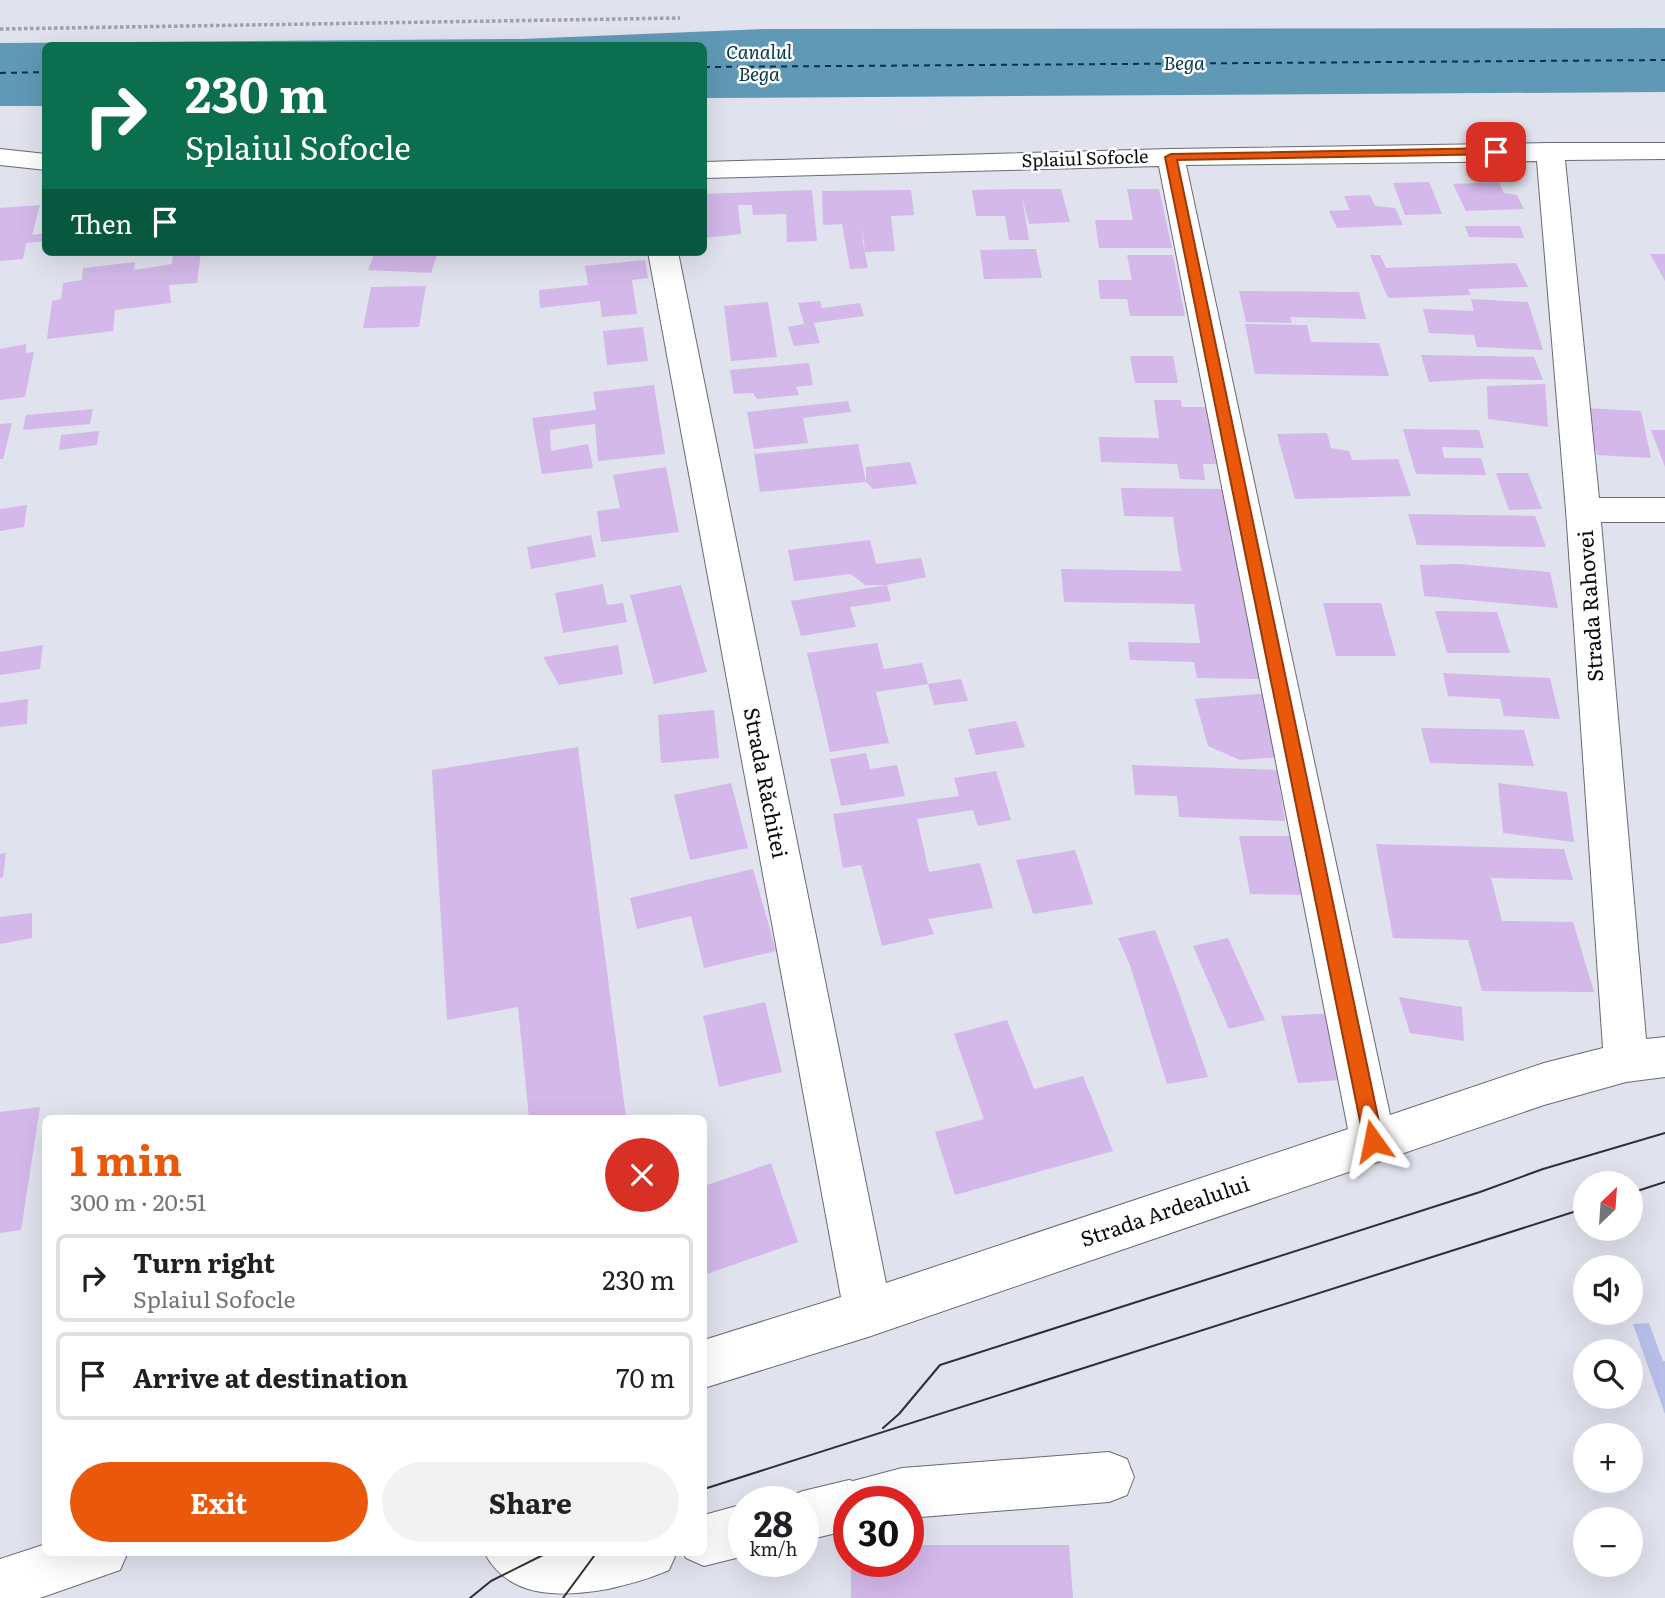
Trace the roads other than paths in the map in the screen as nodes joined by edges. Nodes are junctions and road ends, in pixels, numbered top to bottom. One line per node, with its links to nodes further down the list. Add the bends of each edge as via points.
1 (1550, 151): 2 (street, Splaiul Sofocle); 3 (street, Splaiul Sofocle); 6 (street, Strada Rahovei)
2 (1665, 151)
3 (1171, 157): 4 (street, Splaiul Sofocle); 9 (street)
4 (707, 170)
5 (664, 256): 10 (street, Strada Răchitei)
6 (1583, 510): 7 (street); 8 (street, Strada Rahovei)
7 (1665, 510)
8 (1646, 1059): 9 (street, Strada Ardealului, via 1544,1084)
9 (1373, 1141): 10 (street, Strada Ardealului)
10 (867, 1313): 11 (street, Strada Ardealului)
11 (707, 1363)
12 (1109, 1477): 13 (street)
13 (924, 1491)
14 (728, 1534): 15 (street)
15 (707, 1539)
16 (90, 1556): 19 (street)
17 (514, 1556): 18 (street, via 541,1574)
18 (635, 1556)
19 (0, 1585)

